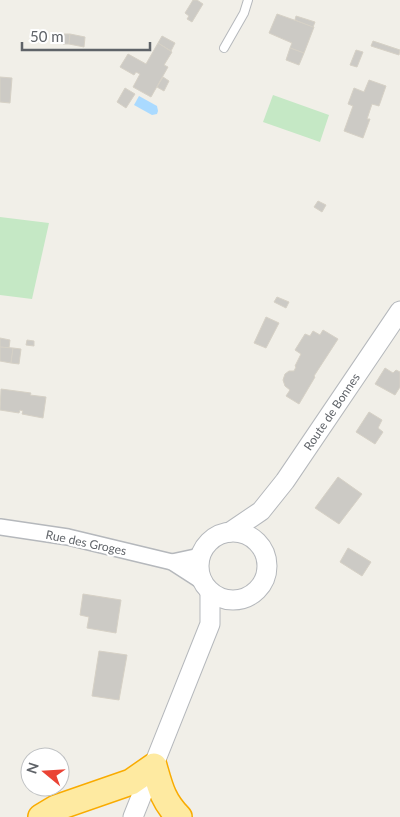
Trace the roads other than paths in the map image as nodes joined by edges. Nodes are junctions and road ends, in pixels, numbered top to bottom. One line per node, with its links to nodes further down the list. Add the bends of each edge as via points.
1 (248, 0): 2 (lane)
2 (224, 48)
3 (400, 311): 4 (street, Route de Bonnes, via 285,481)
4 (261, 511): 6 (street, Route de Bonnes); 7 (street)
5 (0, 527): 9 (street, Rue des Groges, via 68,537)
6 (230, 532): 7 (street, via 251,537); 8 (street, via 216,536 206,544)
7 (262, 550): 11 (street, via 267,561 265,575 249,596)
8 (200, 556): 9 (street, Rue des Groges); 10 (street, via 199,569)
9 (172, 562): 10 (street, Rue des Groges)
10 (207, 587): 11 (street, via 223,598); 12 (street)
11 (236, 600): 12 (street)
12 (210, 624): 13 (street)
13 (154, 766): 14 (highway, via 131,782); 16 (street); 17 (highway, via 164,800)
14 (48, 812): 15 (highway, via 76,810)
15 (92, 817)
16 (133, 817)
17 (179, 817)

